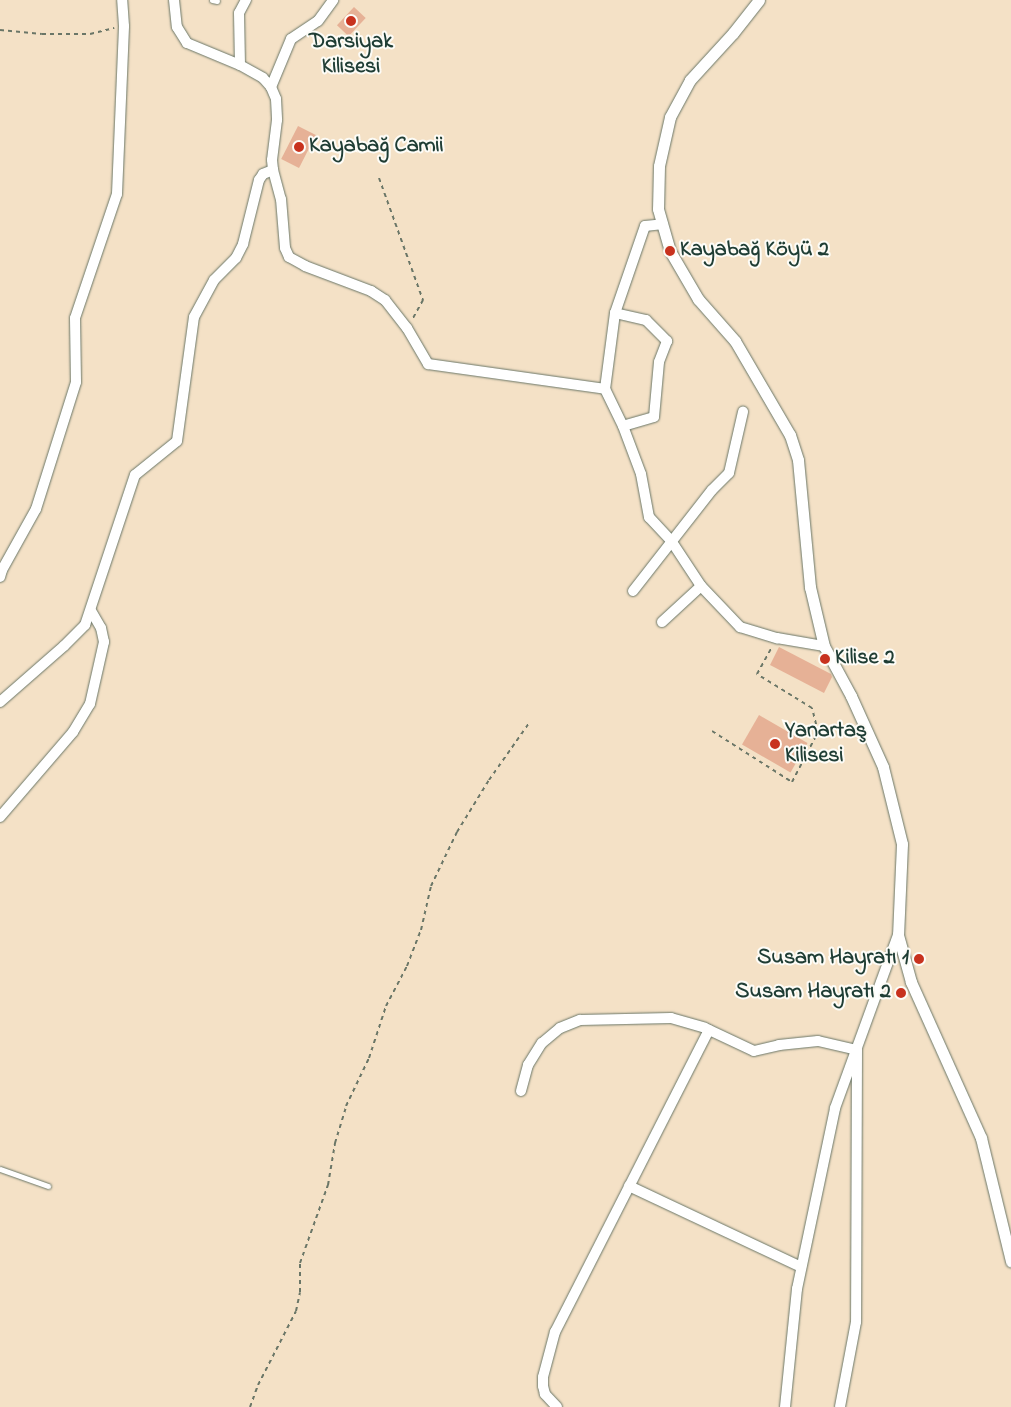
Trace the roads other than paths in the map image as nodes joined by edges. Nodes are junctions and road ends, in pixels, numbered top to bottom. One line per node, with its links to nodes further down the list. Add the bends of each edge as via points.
1 (122, 0): 15 (street, via 124,26 117,194 75,318 76,382 36,508)
2 (174, 0): 6 (street, via 177,27 187,44)
3 (246, 0): 6 (street, via 239,13)
4 (334, 0): 7 (street, via 318,21 291,39)
5 (758, 0): 9 (street, via 690,80 670,117 659,166 658,208)
6 (240, 65): 7 (street, via 263,78)
7 (271, 87): 8 (street, via 276,99 277,120)
8 (273, 170): 11 (street, via 281,199 285,248 289,257 385,300 407,328 428,364); 18 (street, via 263,174 259,180 243,244 236,258 208,288 194,317 176,441 135,475)
9 (663, 224): 10 (street, via 645,226); 20 (street, via 670,251 698,299 735,341 790,435 798,460 810,587)
10 (614, 313): 11 (street); 13 (street, via 646,320 667,341 659,362 654,417)
11 (605, 388): 13 (street)
12 (743, 412): 14 (street, via 729,473)
13 (623, 426): 14 (street, via 641,474 649,517)
14 (672, 542): 16 (street); 17 (street)
15 (0, 577)
16 (701, 586): 19 (street); 20 (street, via 740,627 777,638)
17 (634, 590)
18 (91, 611): 21 (street, via 85,625); 22 (street, via 101,628 104,642 90,704 73,732)
19 (662, 622)
20 (824, 646): 23 (street, via 883,766 902,844)
21 (0, 702)
22 (0, 817)
23 (898, 935): 25 (street); 30 (street, via 911,982 981,1138)
24 (709, 1030): 25 (street, via 754,1052 818,1040); 26 (street, via 671,1018 580,1020 560,1028 542,1043 528,1065); 29 (street)
25 (857, 1050): 31 (street, via 835,1108); 34 (street, via 856,1322)
26 (520, 1091)
27 (0, 1169): 28 (lane)
28 (48, 1186)
29 (629, 1186): 31 (street); 32 (street, via 555,1332 543,1386 545,1394)
30 (1011, 1261)
31 (801, 1267): 33 (street)
32 (557, 1407)
33 (785, 1407)
34 (840, 1407)

